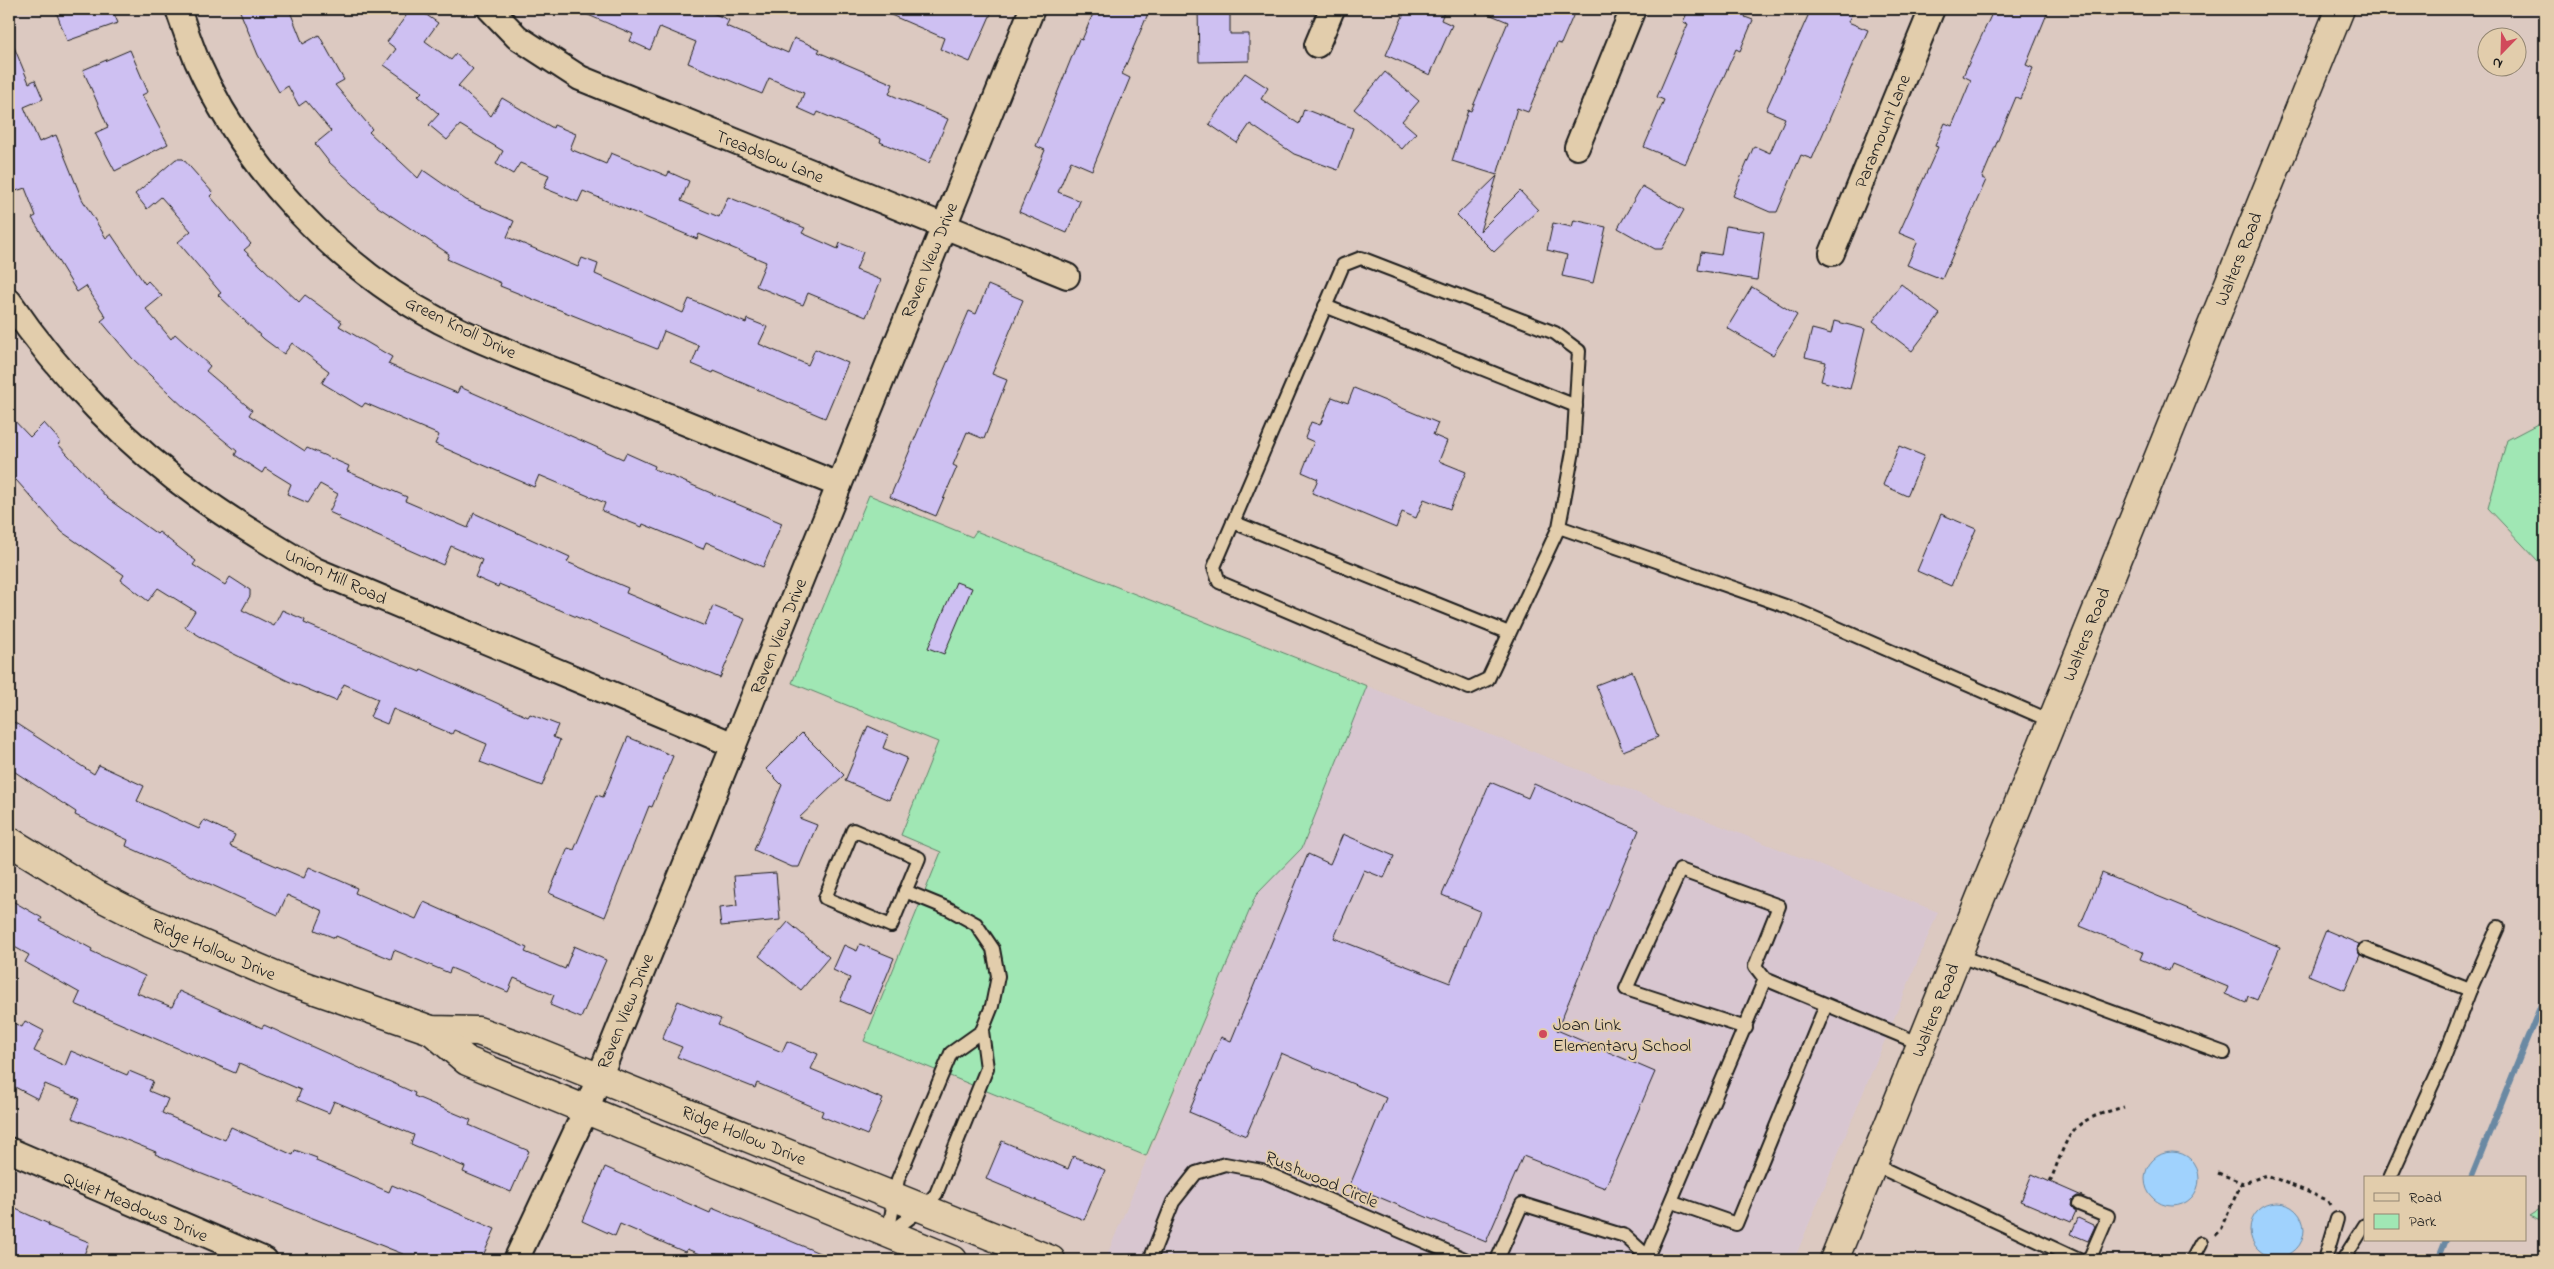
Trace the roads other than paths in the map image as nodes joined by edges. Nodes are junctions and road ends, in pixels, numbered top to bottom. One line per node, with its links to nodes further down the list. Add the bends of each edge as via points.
1 (178, 9): 16 (street, Green Knoll Drive, via 198,61 254,157 310,222 369,276 404,300 478,339)
2 (490, 9): 10 (street, Treadslow Lane, via 517,37 580,78)
3 (1032, 9): 10 (street, Raven View Drive)
4 (1332, 9): 8 (street)
5 (1633, 9): 9 (street)
6 (1932, 9): 11 (street, Paramount Lane)
7 (2340, 9): 20 (street, Walters Road)
8 (1317, 45)
9 (1577, 147)
10 (942, 226): 12 (street, Treadslow Lane); 16 (street, Raven View Drive)
11 (1832, 253)
12 (1068, 276)
13 (9, 301): 21 (street, Union Mill Road, via 97,408 148,456 193,492 256,535 314,570)
14 (1325, 306): 15 (lane); 15 (lane, via 1343,265 1361,258 1555,333 1580,351); 17 (lane)
15 (1576, 406): 18 (lane, via 1573,451)
16 (839, 485): 21 (street, Raven View Drive)
17 (1233, 522): 19 (lane); 19 (lane, via 1214,567 1219,582 1469,688 1488,679)
18 (1559, 527): 19 (lane); 20 (lane, via 1794,609)
19 (1509, 633)
20 (2051, 721): 26 (street, Walters Road)
21 (734, 745): 35 (street, Raven View Drive)
22 (9, 841): 31 (street, Ridge Hollow Drive, via 94,894 150,922 284,978)
23 (905, 891): 23 (lane, via 919,858 853,830 825,898 891,926); 32 (lane, via 949,908 976,924 993,949 998,976 992,1006)
24 (2498, 927): 28 (lane)
25 (2365, 949): 28 (lane)
26 (1957, 955): 33 (street, Walters Road); 34 (lane)
27 (1765, 979): 29 (lane); 30 (lane); 30 (lane, via 1755,966 1779,906 1680,870 1626,989)
28 (2470, 990): 39 (lane, via 2442,1064)
29 (1826, 1005): 33 (lane); 41 (lane, via 1736,1224)
30 (1746, 1028): 41 (lane)
31 (431, 1030): 35 (street, Ridge Hollow Drive, via 478,1031); 36 (street, Ridge Hollow Drive, via 467,1061)
32 (982, 1031): 40 (lane, via 950,1053 898,1179); 43 (lane, via 987,1068 936,1194)
33 (1920, 1044): 38 (street, Walters Road)
34 (2224, 1052)
35 (598, 1076): 36 (street, Raven View Drive); 40 (street, Ridge Hollow Drive)
36 (586, 1110): 46 (street, Ridge Hollow Drive); 50 (street, Raven View Drive)
37 (9, 1150): 49 (street, Quiet Meadows Drive)
38 (1873, 1164): 56 (street, Walters Road); 57 (lane)
39 (2391, 1176)
40 (895, 1197): 43 (street, Ridge Hollow Drive); 46 (lane)
41 (1673, 1202): 48 (lane)
42 (2079, 1204): 58 (lane, via 2108,1216)
43 (923, 1208): 46 (lane); 52 (street, Ridge Hollow Drive)
44 (2337, 1219): 60 (lane)
45 (2364, 1227): 61 (lane)
46 (888, 1234): 51 (street, Ridge Hollow Drive)
47 (2201, 1243): 59 (lane)
48 (1647, 1259): 55 (lane, via 1625,1236 1522,1204)
49 (264, 1260)
50 (516, 1260)
51 (953, 1260)
52 (1051, 1260)
53 (1150, 1260): 54 (lane, Rushwood Circle, via 1173,1202 1196,1173 1225,1164 1262,1171)
54 (1467, 1260)
55 (1497, 1260)
56 (1834, 1260)
57 (2079, 1260)
58 (2089, 1260)
59 (2192, 1260)
60 (2325, 1260)
61 (2343, 1260)

